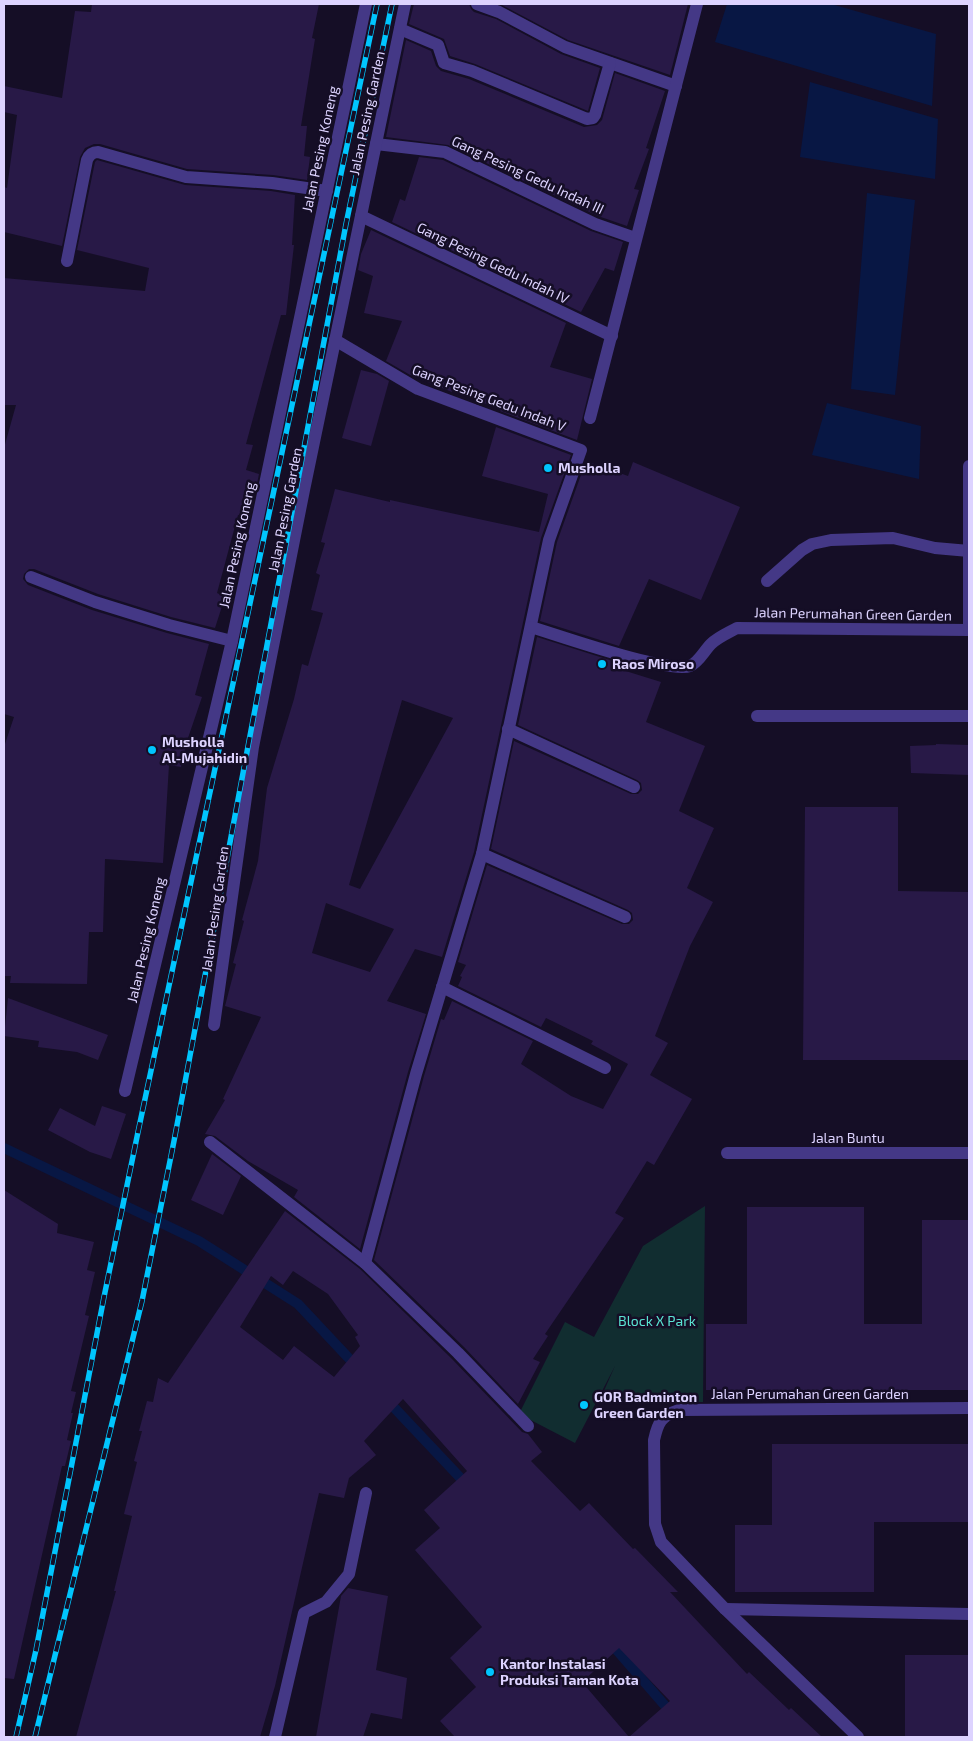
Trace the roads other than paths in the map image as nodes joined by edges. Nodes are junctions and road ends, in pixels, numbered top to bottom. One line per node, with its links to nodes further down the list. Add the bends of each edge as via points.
1 (366, 4): 9 (street, Jalan Pesing Koneng)
2 (405, 4): 5 (street, Jalan Pesing Garden)
3 (477, 4): 6 (street, via 559,44)
4 (696, 4): 7 (street)
5 (400, 29): 6 (street, via 438,45 444,63 472,71 588,119 595,114); 8 (street, Jalan Pesing Garden)
6 (610, 63): 7 (street)
7 (676, 86): 11 (street)
8 (376, 144): 10 (street, Jalan Pesing Garden); 11 (street, Gang Pesing Gedu Indah III, via 445,152 595,224)
9 (327, 192): 12 (street, via 272,183 186,177 93,152 87,160); 22 (street, Jalan Pesing Koneng)
10 (361, 216): 13 (street, Gang Pesing Gedu Indah IV); 14 (street, Jalan Pesing Garden)
11 (635, 238): 13 (street)
12 (67, 260)
13 (612, 336): 15 (street)
14 (335, 340): 20 (street, Gang Pesing Gedu Indah V, via 418,389 581,450 548,540); 30 (street, Jalan Pesing Garden, via 253,747)
15 (590, 418)
16 (969, 466): 17 (street, Jalan Perumahan Green Garden)
17 (969, 551): 19 (street, via 935,548 893,538 831,540 802,550); 21 (street, Jalan Perumahan Green Garden)
18 (30, 577): 22 (street, via 95,602)
19 (767, 581)
20 (531, 627): 21 (street, Jalan Perumahan Green Garden, via 608,651 679,668 691,666 712,644 737,628); 25 (street)
21 (969, 630)
22 (232, 641): 32 (street, Jalan Pesing Koneng)
23 (757, 716): 24 (street)
24 (969, 716)
25 (508, 729): 26 (street); 27 (street)
26 (634, 787)
27 (482, 854): 28 (street); 29 (street)
28 (625, 917)
29 (442, 986): 31 (street); 36 (street)
30 (214, 1025)
31 (605, 1068)
32 (125, 1091)
33 (210, 1142): 36 (street)
34 (727, 1153): 35 (street, Jalan Buntu)
35 (969, 1153)
36 (365, 1263): 38 (street)
37 (969, 1408): 40 (street, Jalan Perumahan Green Garden, via 679,1410 660,1420 654,1440 657,1534)
38 (528, 1426)
39 (366, 1493): 42 (street, via 349,1574 326,1602 304,1613)
40 (725, 1609): 41 (street); 43 (street, Jalan Perumahan Green Garden)
41 (969, 1614)
42 (275, 1737)
43 (858, 1737)

